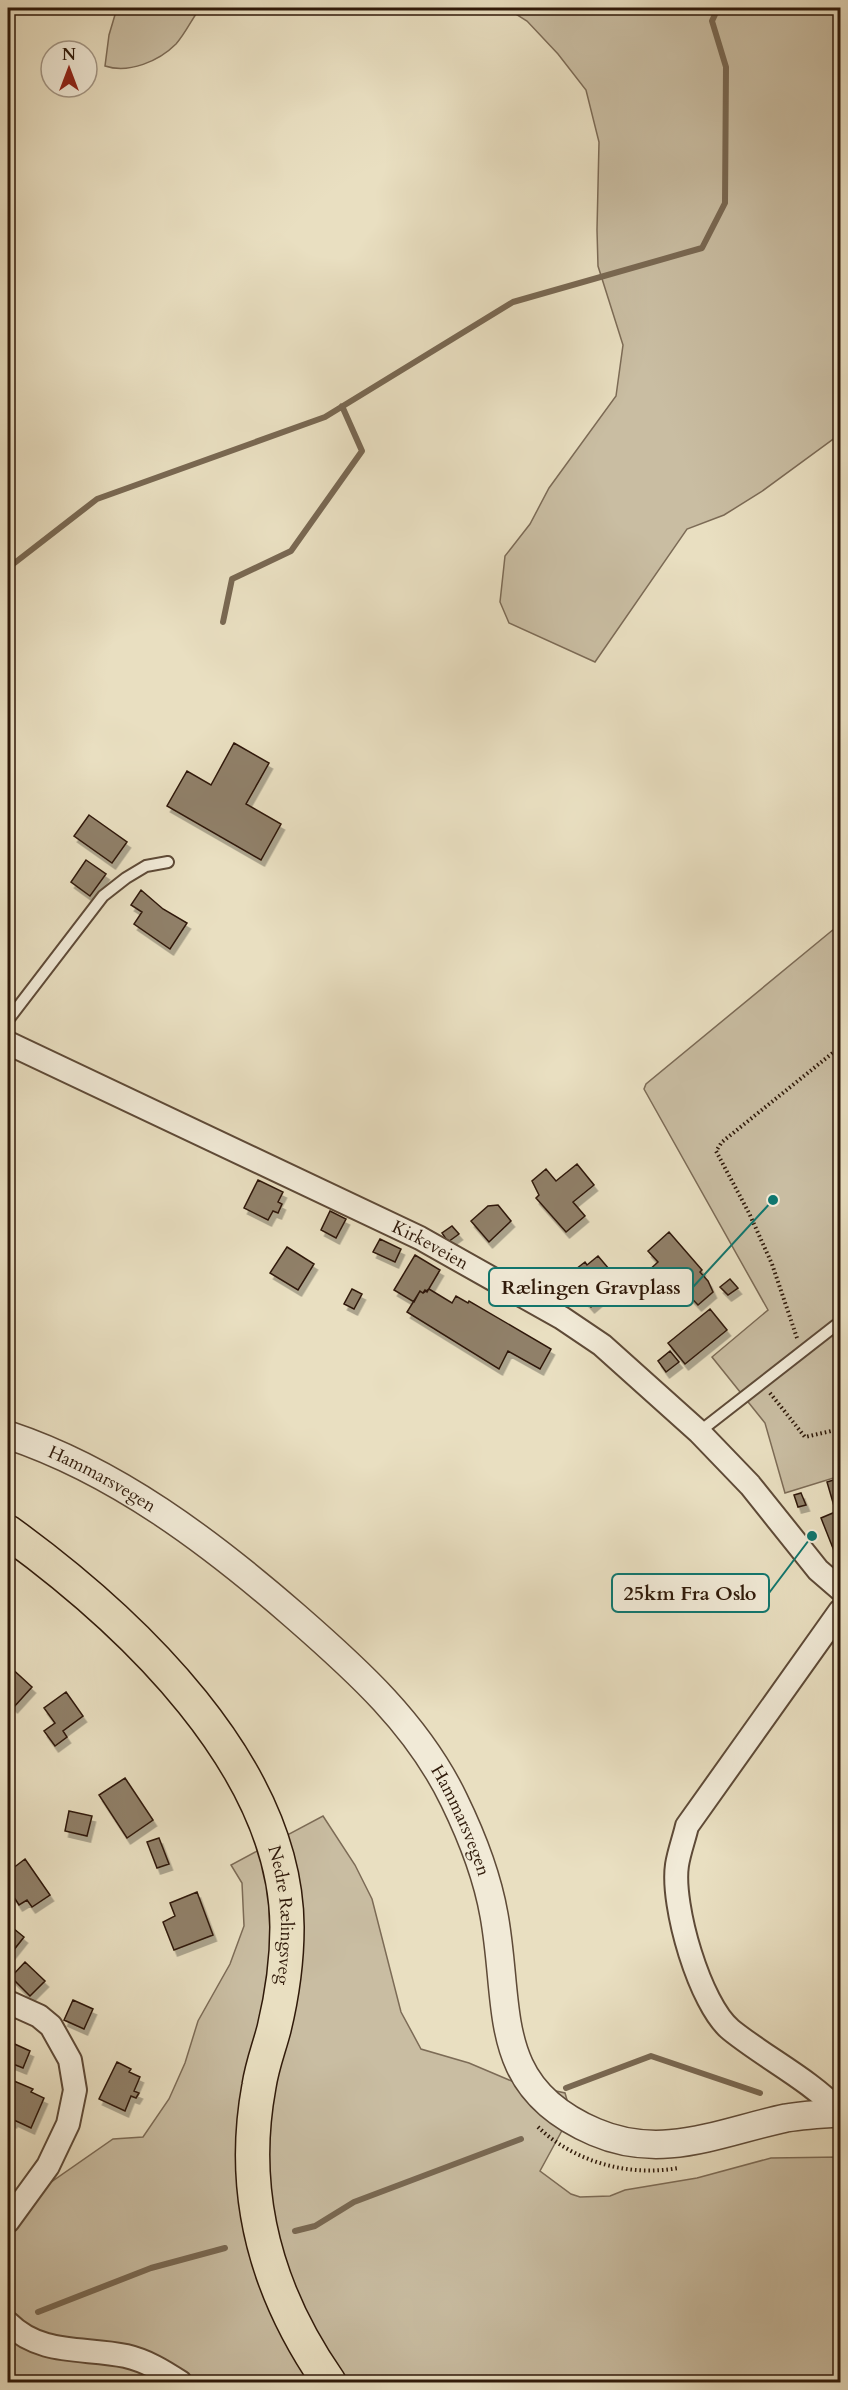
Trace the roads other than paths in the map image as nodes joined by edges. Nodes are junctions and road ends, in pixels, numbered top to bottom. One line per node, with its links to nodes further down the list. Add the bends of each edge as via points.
1 (168, 862): 2 (lane, via 146,866 103,896)
2 (8, 1020)
3 (8, 1043): 5 (street, Kirkeveien, via 420,1239 562,1318 602,1345)
4 (840, 1322): 5 (lane)
5 (699, 1432): 8 (street, Kirkeveien, via 750,1485 818,1570)
6 (8, 1435): 11 (street, Hammarsvegen, via 103,1476 191,1533 325,1642 398,1715 441,1776 474,1846 490,1893 509,2037 525,2076 559,2112 596,2133 644,2146 682,2144 784,2119)
7 (8, 1532): 15 (main road, Nedre Rælingsveg, via 92,1600 162,1668 231,1757 250,1787 272,1837 284,1884 287,1929 278,2008 256,2106 255,2198 276,2286 298,2334)
8 (840, 1589)
9 (840, 1611): 11 (street, via 687,1826 676,1867 678,1912 704,1993 729,2028 821,2092)
10 (8, 2002): 12 (street, via 51,2026 70,2060 75,2090 68,2124 53,2156)
11 (840, 2112)
12 (8, 2221)
13 (8, 2324): 14 (street, via 39,2344 126,2356)
14 (180, 2382)
15 (329, 2382)

